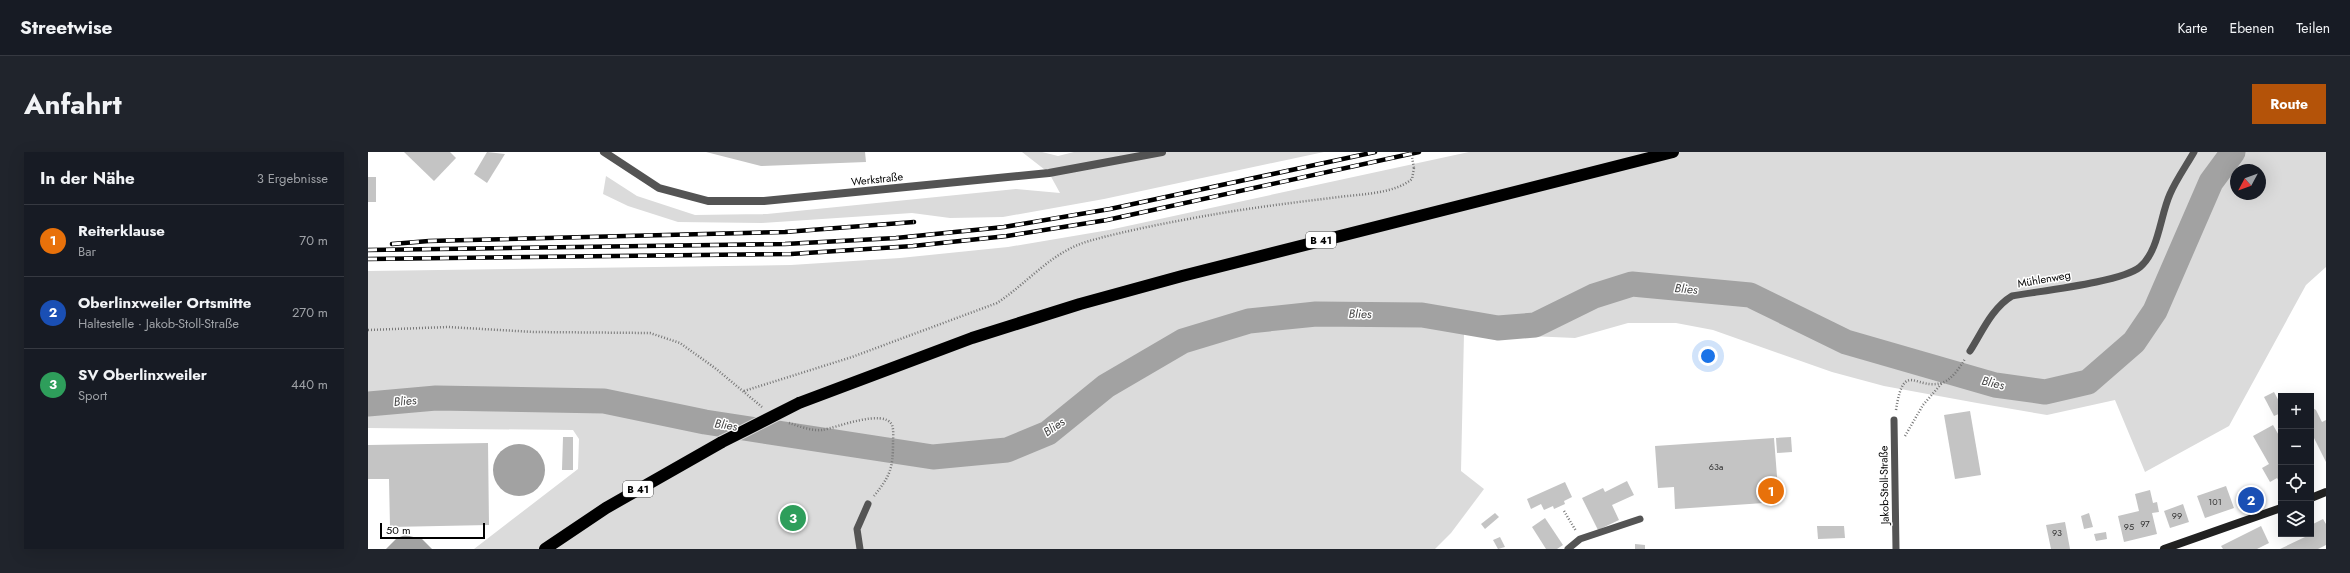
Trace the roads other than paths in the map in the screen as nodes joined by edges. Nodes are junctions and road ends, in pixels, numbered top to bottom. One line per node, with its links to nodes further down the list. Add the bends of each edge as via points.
1 (604, 152): 2 (street, Werkstraße, via 659,188 708,201 764,201 1049,173)
2 (1162, 152)
3 (1673, 152): 13 (highway, B 41, bridge, via 1182,276 1080,304 972,338 799,403 654,479)
4 (2194, 152): 5 (lane, Mühlenweg, via 2170,194 2153,246 2140,267 2131,273 2103,280 2012,296 2003,301 1993,314)
5 (1970, 351)
6 (1894, 420): 16 (lane, Jakob-Stoll-Straße)
7 (2326, 492): 8 (main road)
8 (2314, 497)
9 (868, 504): 14 (lane, via 857,528)
10 (2278, 509): 12 (main road)
11 (1640, 519): 15 (lane, via 1580,539)
12 (2177, 547): 17 (main road)
13 (545, 549)
14 (860, 549)
15 (1568, 549)
16 (1896, 549)
17 (2164, 549)

